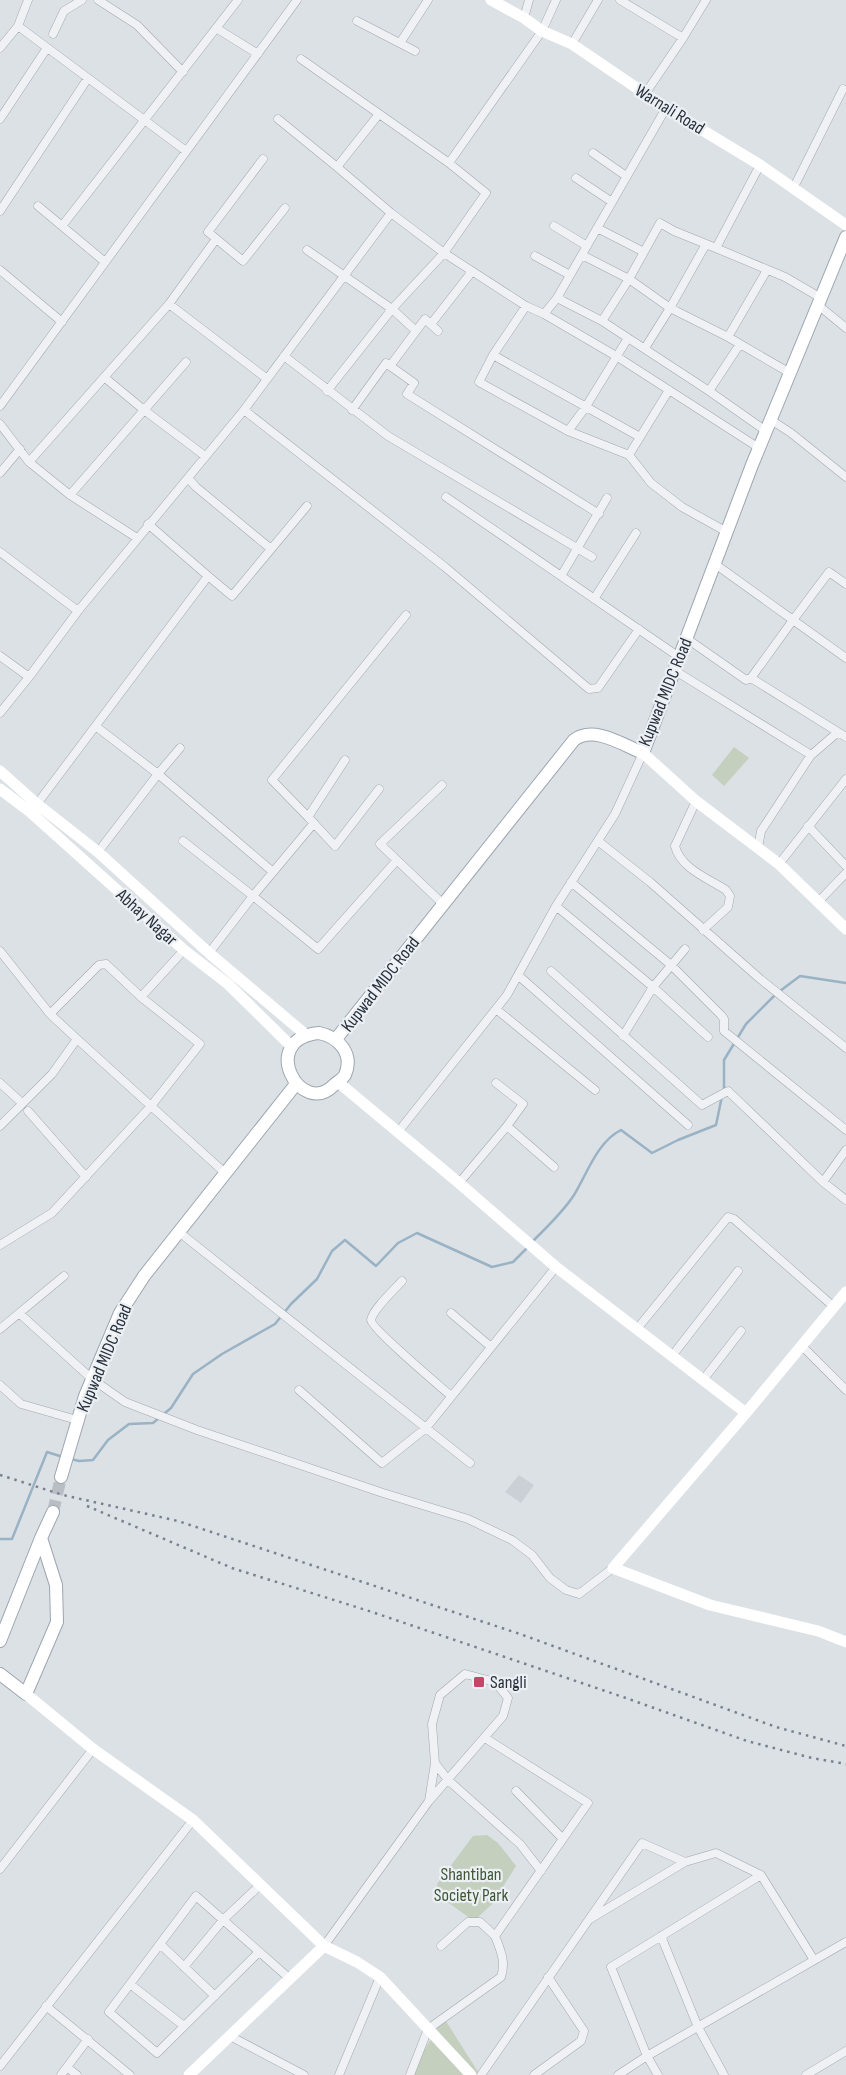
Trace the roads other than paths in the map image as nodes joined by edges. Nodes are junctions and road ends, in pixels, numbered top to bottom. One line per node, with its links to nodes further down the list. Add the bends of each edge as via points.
1 (28, 0): 15 (street)
2 (82, 0): 18 (street, via 64,11)
3 (98, 0): 27 (street, via 137,25)
4 (238, 0): 16 (street)
5 (297, 0): 25 (street)
6 (428, 0): 20 (street)
7 (491, 0): 13 (main road, Warnali Road)
8 (529, 0): 13 (street)
9 (556, 0): 17 (street)
10 (598, 0): 21 (street)
11 (620, 0): 19 (street)
12 (706, 0): 19 (street)
13 (524, 18): 17 (main road, Warnali Road)
14 (357, 21): 20 (street)
15 (18, 26): 22 (street); 23 (street)
16 (216, 28): 25 (street); 27 (street)
17 (542, 32): 21 (main road, Warnali Road); 39 (street)
18 (53, 34)
19 (683, 38): 30 (street)
20 (400, 43): 24 (street)
21 (572, 44): 30 (main road, Warnali Road)
22 (0, 48)
23 (47, 48): 28 (street); 33 (street)
24 (415, 51)
25 (258, 54): 36 (street)
26 (301, 59): 32 (street)
27 (183, 72): 35 (street)
28 (88, 78): 35 (street); 48 (street)
29 (843, 89): 44 (street)
30 (645, 94): 31 (main road, Warnali Road)
31 (666, 108): 40 (main road, Warnali Road); 42 (street)
32 (380, 114): 39 (street); 41 (street)
33 (0, 119)
34 (278, 119): 41 (street)
35 (145, 121): 36 (street); 51 (street)
36 (186, 151): 64 (street)
37 (592, 153): 42 (street)
38 (264, 159): 55 (street, via 208,232)
39 (449, 163): 61 (street, via 486,194)
40 (760, 165): 44 (main road, Warnali Road); 58 (street)
41 (337, 167): 49 (street)
42 (626, 176): 45 (street)
43 (576, 178): 45 (street)
44 (794, 187): 50 (main road, Warnali Road)
45 (612, 202): 53 (street)
46 (38, 206): 51 (street)
47 (285, 208): 55 (street, via 243,261)
48 (0, 211)
49 (391, 213): 61 (street); 69 (street)
50 (846, 225)
51 (62, 226): 64 (street)
52 (554, 226): 57 (street)
53 (597, 228): 57 (street); 60 (street)
54 (846, 237): 72 (main road, Kupwad MIDC Road)
55 (216, 239): 73 (street)
56 (706, 244): 58 (street); 60 (street, via 660,223); 75 (street)
57 (587, 246): 62 (street)
58 (716, 248): 66 (street)
59 (307, 250): 69 (street)
60 (644, 252): 70 (street)
61 (444, 253): 74 (street); 76 (street)
62 (582, 255): 68 (street); 70 (street)
63 (535, 256): 68 (street)
64 (105, 262): 79 (street)
65 (0, 270): 79 (street)
66 (767, 270): 72 (street); 84 (street)
67 (470, 274): 80 (street)
68 (570, 275): 71 (street)
69 (344, 276): 76 (street); 89 (street)
70 (629, 279): 75 (street); 78 (street)
71 (557, 298): 77 (street); 78 (street)
72 (820, 302): 81 (street); 93 (main road, Kupwad MIDC Road)
73 (169, 304): 94 (street); 95 (street)
74 (526, 306): 77 (street); 88 (street)
75 (670, 308): 84 (street); 87 (street)
76 (392, 309): 82 (street); 96 (street)
77 (544, 314): 90 (street)
78 (602, 321): 85 (street)
79 (62, 322): 99 (street)
80 (431, 324): 82 (street, via 425,319); 83 (street)
81 (846, 328)
82 (416, 331): 92 (street)
83 (438, 331)
84 (728, 337): 86 (street)
85 (628, 338): 87 (street); 90 (street)
86 (740, 344): 93 (street); 98 (street)
87 (645, 348): 98 (street)
88 (493, 355): 100 (street); 106 (street, via 479,382)
89 (284, 356): 95 (street); 96 (street)
90 (616, 356): 97 (street); 100 (street)
91 (186, 362): 101 (street)
92 (390, 366): 103 (street, via 386,363); 120 (street, via 414,383 407,394)
93 (790, 373): 105 (main road, Kupwad MIDC Road)
94 (104, 377): 101 (street); 112 (street)
95 (266, 378): 102 (street)
96 (327, 390): 103 (street)
97 (668, 390): 107 (street); 108 (street)
98 (709, 391): 105 (street)
99 (0, 406)
100 (585, 408): 106 (street); 107 (street)
101 (144, 410): 111 (street); 116 (street)
102 (244, 410): 111 (street); 137 (street, via 445,566 589,689 598,688)
103 (352, 410): 125 (street, via 388,436)
104 (0, 424): 109 (street)
105 (768, 426): 108 (main road, Kupwad MIDC Road); 114 (street, via 791,433)
106 (568, 431): 110 (street)
107 (640, 437): 110 (street)
108 (760, 448): 122 (main road, Kupwad MIDC Road)
109 (20, 450): 112 (street); 113 (street)
110 (629, 455): 122 (street, via 651,483 682,507)
111 (205, 456): 115 (street)
112 (29, 462): 116 (street)
113 (0, 472)
114 (846, 477)
115 (188, 478): 121 (street); 126 (street)
116 (70, 496): 124 (street)
117 (446, 498): 131 (street)
118 (607, 498): 120 (street)
119 (307, 506): 126 (street)
120 (599, 514): 125 (street)
121 (148, 524): 124 (street); 130 (street)
122 (727, 532): 129 (main road, Kupwad MIDC Road)
123 (636, 533): 133 (street)
124 (137, 538): 134 (street)
125 (577, 548): 128 (street); 131 (street)
126 (271, 549): 130 (street, via 232,596)
127 (0, 552): 134 (street)
128 (592, 557)
129 (715, 564): 136 (street); 138 (main road, Kupwad MIDC Road)
130 (208, 576): 160 (street)
131 (561, 576): 133 (street)
132 (846, 584): 136 (street, via 828,572)
133 (594, 599): 137 (street)
134 (78, 611): 143 (street)
135 (406, 615): 161 (street, via 272,780)
136 (793, 620): 141 (street); 144 (street)
137 (639, 630): 140 (street)
138 (686, 638): 140 (main road, Kupwad MIDC Road); 144 (street, via 746,680)
139 (0, 656): 143 (street)
140 (679, 657): 142 (main road, Kupwad MIDC Road)
141 (846, 658)
142 (674, 670): 150 (main road, Kupwad MIDC Road); 151 (street, via 811,754)
143 (29, 678): 145 (street)
144 (751, 678): 147 (street)
145 (0, 713)
146 (98, 728): 154 (street)
147 (838, 732): 148 (street); 151 (street)
148 (846, 737)
149 (180, 748): 154 (street)
150 (643, 753): 159 (main road); 164 (street, via 615,814); 175 (main road, Kupwad MIDC Road, via 595,734 580,735)
151 (808, 758): 165 (street, via 760,831)
152 (346, 760): 161 (street)
153 (0, 771): 160 (main road)
154 (158, 774): 166 (street); 170 (street)
155 (845, 781): 162 (street)
156 (442, 785): 167 (street, via 380,844)
157 (0, 789): 180 (main road, Abhay Nagar, via 29,811)
158 (379, 789): 161 (street, via 335,846)
159 (696, 801): 165 (main road); 178 (street, via 680,832 675,846 677,854 730,896 728,907)
160 (37, 804): 166 (main road)
161 (311, 820): 170 (street)
162 (808, 826): 168 (street); 169 (street)
163 (183, 841): 173 (street)
164 (598, 841): 172 (street); 178 (street)
165 (758, 848): 168 (main road)
166 (98, 852): 182 (main road)
167 (397, 860): 173 (street, via 318,949); 175 (street)
168 (779, 864): 174 (main road)
169 (846, 866)
170 (273, 872): 173 (street)
171 (846, 873): 174 (street)
172 (571, 882): 176 (street); 183 (street)
173 (253, 896): 182 (street)
174 (819, 901): 177 (main road)
175 (443, 904): 194 (main road, Kupwad MIDC Road)
176 (556, 906): 185 (street); 186 (street)
177 (846, 929)
178 (703, 930): 196 (street)
179 (685, 949): 183 (street)
180 (184, 950): 187 (street); 195 (main road, Abhay Nagar, via 228,984)
181 (0, 951): 189 (street)
182 (209, 953): 190 (main road)
183 (671, 965): 186 (street); 208 (street, via 721,1015 724,1031)
184 (551, 971): 191 (street)
185 (519, 976): 188 (street); 205 (street)
186 (652, 987): 191 (street); 192 (street)
187 (141, 997): 189 (street, via 106,964 102,964); 203 (street, via 200,1044)
188 (496, 1009): 201 (street); 209 (street)
189 (50, 1014): 193 (street)
190 (306, 1035): 194 (main road, via 319,1033); 195 (main road)
191 (623, 1036): 214 (street, via 702,1105 728,1091)
192 (708, 1037)
193 (77, 1039): 202 (street, via 52,1074); 203 (street)
194 (336, 1039): 197 (main road, via 348,1062 343,1079)
195 (292, 1047): 200 (main road, via 288,1069)
196 (846, 1048)
197 (338, 1082): 200 (main road, via 321,1093); 209 (main road)
198 (0, 1083): 202 (street)
199 (496, 1083): 207 (street, via 523,1104)
200 (296, 1084): 212 (main road, Kupwad MIDC Road)
201 (595, 1090)
202 (22, 1103): 206 (street)
203 (151, 1106): 212 (street); 213 (street)
204 (28, 1111): 213 (street)
205 (688, 1125)
206 (0, 1126)
207 (507, 1126): 211 (street); 215 (street)
208 (846, 1130)
209 (398, 1132): 215 (main road)
210 (846, 1150): 214 (street)
211 (554, 1167)
212 (225, 1172): 217 (main road, Kupwad MIDC Road)
213 (86, 1177): 218 (street, via 52,1213)
214 (823, 1182): 216 (street)
215 (460, 1183): 219 (main road)
216 (846, 1200)
217 (178, 1232): 233 (main road, Kupwad MIDC Road, via 120,1313); 241 (street)
218 (0, 1245)
219 (556, 1267): 228 (main road); 231 (street)
220 (738, 1271): 232 (street)
221 (64, 1276): 226 (street)
222 (402, 1281): 238 (street, via 375,1310 372,1324)
223 (846, 1292): 224 (main road)
224 (834, 1307): 228 (street, via 728,1217); 230 (main road)
225 (451, 1313): 231 (street)
226 (20, 1314): 227 (street); 233 (street)
227 (0, 1329)
228 (637, 1329): 232 (main road)
229 (741, 1331): 234 (street)
230 (802, 1346): 237 (street); 239 (main road)
231 (491, 1347): 238 (street)
232 (672, 1356): 234 (main road)
233 (92, 1379): 240 (main road, Kupwad MIDC Road); 246 (street, via 125,1402 197,1430 468,1519 512,1540 532,1555 550,1578 566,1590 578,1594)
234 (703, 1380): 239 (main road)
235 (0, 1385): 240 (street, via 21,1404)
236 (299, 1390): 241 (street, via 382,1463)
237 (846, 1390)
238 (451, 1396): 241 (street)
239 (746, 1413): 246 (main road)
240 (77, 1420): 243 (main road, Kupwad MIDC Road)
241 (426, 1428): 242 (street)
242 (470, 1463)
243 (61, 1477)
244 (53, 1512): 245 (main road)
245 (41, 1538): 247 (main road); 250 (main road, via 56,1585 57,1622)
246 (613, 1568): 248 (main road, via 710,1605 818,1631)
247 (0, 1641)
248 (846, 1642)
249 (0, 1674): 250 (main road)
250 (26, 1694): 252 (main road)
251 (485, 1738): 253 (street, via 503,1716 508,1698 495,1682 464,1674 440,1695 432,1724); 254 (street); 258 (street, via 588,1802)
252 (93, 1749): 257 (main road); 260 (street)
253 (435, 1763): 254 (street); 256 (street)
254 (448, 1780): 256 (street); 261 (street, via 520,1844)
255 (516, 1791): 258 (street)
256 (429, 1801): 270 (street)
257 (193, 1820): 263 (main road); 280 (street)
258 (563, 1840): 261 (street)
259 (685, 1862): 262 (street, via 716,1853); 265 (street); 265 (street, via 642,1843)
260 (0, 1869)
261 (541, 1871): 266 (street)
262 (761, 1874): 267 (street); 273 (street)
263 (261, 1884): 264 (street); 270 (main road)
264 (223, 1920): 269 (street, via 196,1896); 272 (street); 274 (street)
265 (588, 1920): 276 (street)
266 (495, 1936): 271 (street, via 480,1922 468,1922); 283 (street, via 503,1956 501,1977)
267 (661, 1936): 282 (street); 289 (street, via 611,1967)
268 (846, 1942): 273 (street)
269 (160, 1944): 274 (street); 278 (street)
270 (324, 1946): 275 (main road); 277 (main road)
271 (441, 1946)
272 (259, 1952): 277 (street); 279 (street)
273 (814, 1960): 282 (street)
274 (184, 1967): 279 (street)
275 (380, 1977): 283 (main road); 297 (street)
276 (548, 1977): 300 (street); 301 (street, via 584,2031 581,2041)
277 (289, 1978): 284 (main road)
278 (130, 1984): 281 (street); 281 (street, via 109,2012 157,2053)
279 (215, 1996): 281 (street)
280 (46, 2006): 285 (street); 288 (street)
281 (184, 2026)
282 (698, 2027): 289 (street); 304 (street)
283 (428, 2029): 298 (street); 299 (main road)
284 (230, 2036): 295 (main road); 296 (street)
285 (88, 2039): 291 (street); 294 (street)
286 (0, 2049): 288 (street)
287 (846, 2051): 305 (street)
288 (8, 2055): 290 (street)
289 (648, 2056): 302 (street); 303 (street)
290 (0, 2066)
291 (68, 2067): 292 (street); 293 (street)
292 (61, 2075)
293 (77, 2075)
294 (130, 2075)
295 (189, 2075)
296 (304, 2075)
297 (338, 2075)
298 (410, 2075)
299 (471, 2075)
300 (481, 2075)
301 (534, 2075)
302 (618, 2075)
303 (658, 2075)
304 (724, 2075)
305 (806, 2075)

